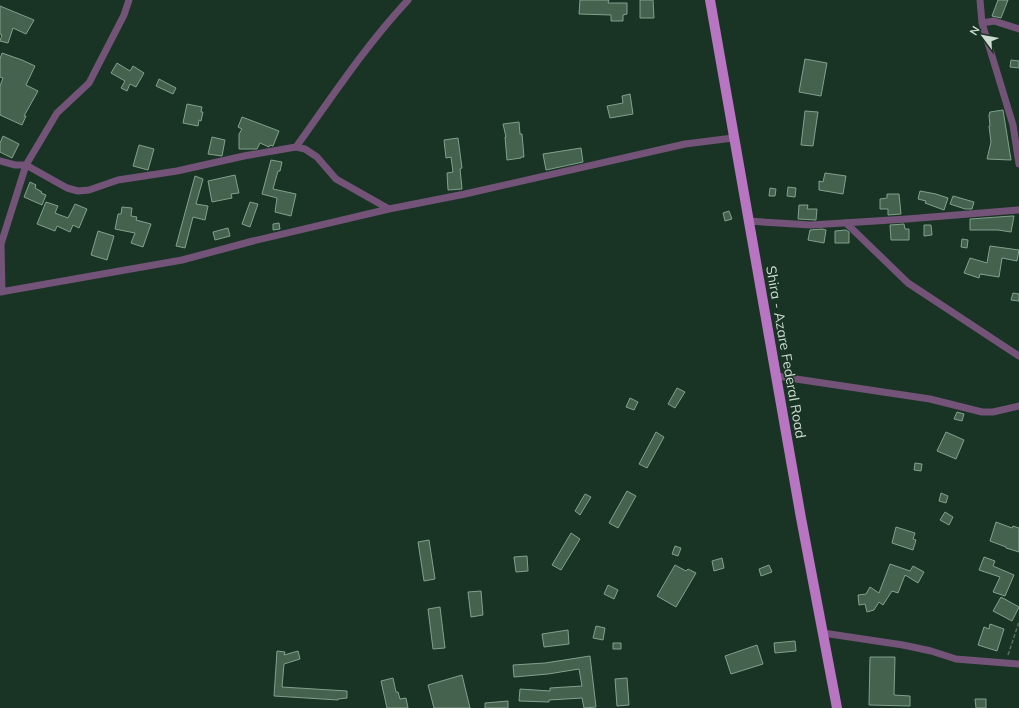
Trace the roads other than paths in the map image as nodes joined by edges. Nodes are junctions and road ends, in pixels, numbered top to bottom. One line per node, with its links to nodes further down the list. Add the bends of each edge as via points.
1 (129, 0): 12 (street, via 89,84 57,113)
2 (408, 0): 9 (street, via 351,70)
3 (710, 0): 8 (main road, Shira - Azare Federal Road)
4 (980, 0): 5 (street)
5 (982, 23): 6 (street, via 994,21); 7 (street)
6 (1019, 29)
7 (1016, 126): 11 (street)
8 (733, 138): 13 (street, via 685,144); 15 (main road, Shira - Azare Federal Road)
9 (296, 147): 12 (street, via 118,180 78,191 67,188); 13 (street, via 305,149 317,157 336,179)
10 (0, 161): 12 (street)
11 (1019, 164)
12 (26, 165): 17 (street, via 1,244)
13 (389, 209): 17 (street, via 182,260)
14 (1019, 210): 16 (street)
15 (748, 221): 16 (street, via 811,225); 19 (main road, Shira - Azare Federal Road)
16 (846, 222): 18 (street, via 908,283)
17 (1, 292)
18 (1019, 356)
19 (776, 376): 20 (street, via 930,399 982,412); 21 (main road, Shira - Azare Federal Road)
20 (1019, 406)
21 (823, 633): 22 (street, via 902,645 956,659); 23 (main road, Shira - Azare Federal Road)
22 (1019, 664)
23 (837, 708)

